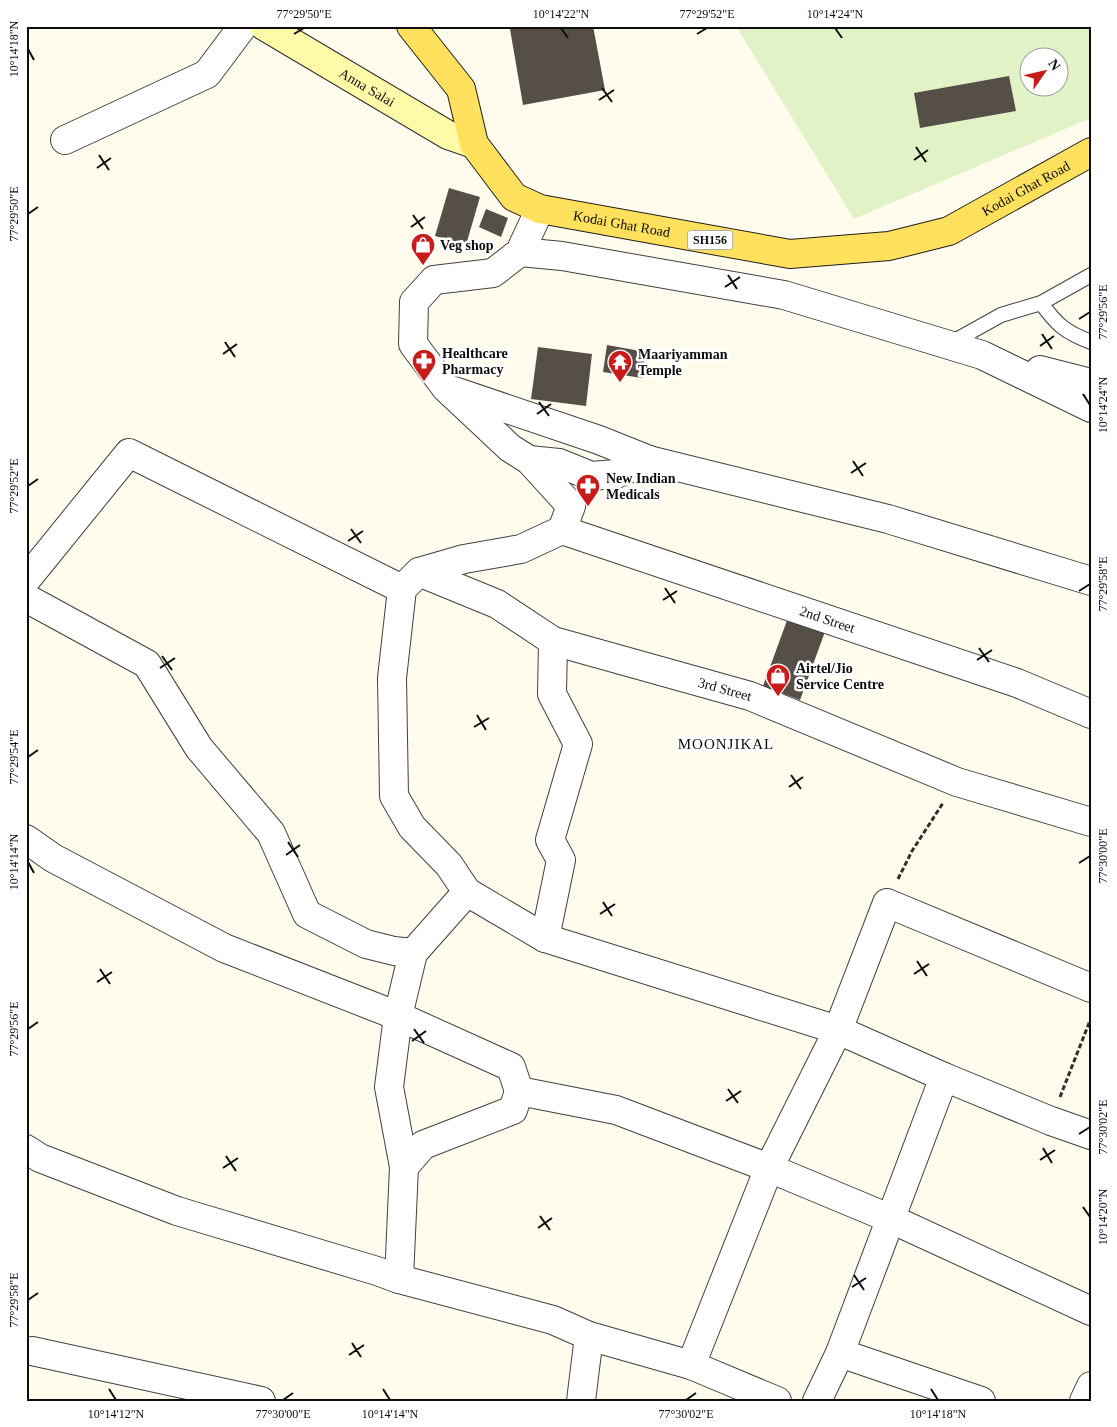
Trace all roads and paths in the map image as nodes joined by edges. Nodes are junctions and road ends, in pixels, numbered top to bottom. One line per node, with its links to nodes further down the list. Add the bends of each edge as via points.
1 (243, 26): 4 (street, via 207,74)
2 (264, 26): 5 (street, Anna Salai, via 448,134)
3 (411, 26): 5 (main road, Kodai Ghat Road / SH156, via 461,88)
4 (65, 140)
5 (474, 144): 7 (main road, Kodai Ghat Road / SH156, via 514,197)
6 (1091, 152): 7 (main road, Kodai Ghat Road / SH156, via 948,231 890,246 790,254)
7 (540, 209): 8 (street)
8 (520, 252): 12 (street, via 562,256 784,294); 15 (street, via 493,273 434,280 414,302 414,344)
9 (1091, 275): 10 (lane)
10 (1041, 303): 11 (lane, via 1072,335); 12 (lane, via 1001,315)
11 (1091, 342)
12 (948, 345): 13 (street)
13 (982, 355): 14 (street); 16 (street)
14 (1091, 383)
15 (446, 388): 17 (street, via 510,448); 18 (street)
16 (1091, 408)
17 (529, 460): 18 (street, via 559,463 591,476 616,474); 19 (street, via 571,506)
18 (649, 460): 22 (street, via 888,519)
19 (562, 530): 21 (street, via 522,549 464,559); 25 (street, 2nd Street, via 1017,683)
20 (26, 580): 21 (street, 3rd Street, via 129,453)
21 (411, 580): 24 (street, 3rd Street, via 496,604); 29 (street, via 392,678 394,796 412,828 449,865)
22 (1091, 581)
23 (26, 598): 32 (street, via 147,664 199,748 271,833 307,914 366,944)
24 (553, 641): 26 (street, 3rd Street, via 750,696); 31 (street, via 552,694 578,744 550,840 561,860)
25 (1091, 714)
26 (957, 782): 27 (street, 3rd Street); 30 (path, via 912,851)
27 (1091, 822)
28 (26, 839): 34 (street, via 53,858 224,948)
29 (467, 892): 31 (street); 32 (street)
30 (886, 902): 33 (street); 36 (street)
31 (545, 938): 36 (street)
32 (413, 954): 34 (street)
33 (1091, 988)
34 (398, 1016): 38 (street, via 510,1067); 42 (street, via 389,1087)
35 (1091, 1018): 39 (path)
36 (838, 1030): 37 (street); 43 (street)
37 (944, 1077): 39 (street); 44 (street)
38 (519, 1091): 42 (street, via 513,1110 422,1145); 43 (street, via 616,1110)
39 (1051, 1121): 40 (street)
40 (1091, 1135)
41 (26, 1149): 45 (street, via 40,1158 177,1211)
42 (404, 1167): 45 (street)
43 (769, 1168): 44 (street); 50 (street)
44 (889, 1218): 46 (street); 49 (street)
45 (399, 1279): 47 (street, via 554,1320)
46 (1091, 1311)
47 (589, 1336): 50 (street); 53 (street)
48 (32, 1351): 52 (street)
49 (840, 1353): 55 (street); 56 (street)
50 (691, 1364): 54 (street)
51 (1091, 1386): 57 (street)
52 (261, 1401)
53 (580, 1401)
54 (777, 1401)
55 (817, 1401)
56 (981, 1401)
57 (1084, 1401)

